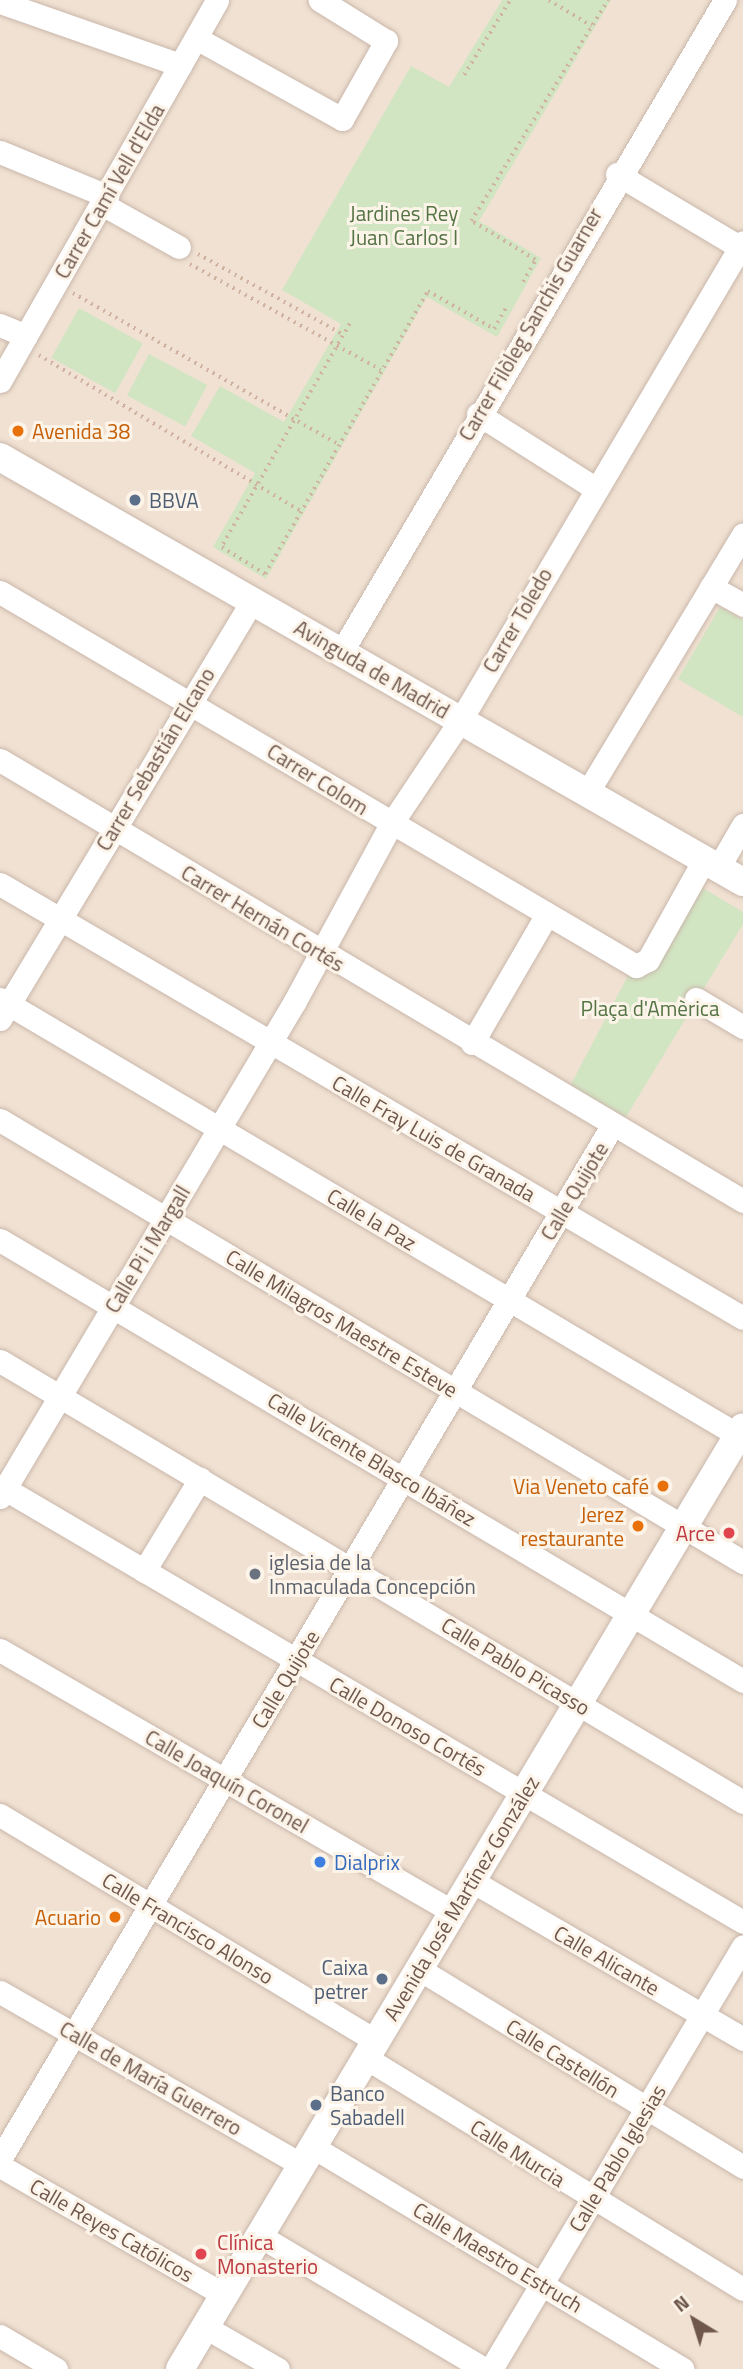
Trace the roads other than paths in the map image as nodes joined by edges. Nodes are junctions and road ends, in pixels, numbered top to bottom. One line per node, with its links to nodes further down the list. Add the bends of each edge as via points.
1 (217, 0): 5 (street, Carrer Camí Vell d'Elda)
2 (320, 0): 5 (street, via 386,41 342,119)
3 (725, 0): 8 (street, Carrer Filòleg Sanchis Guarner)
4 (0, 2): 6 (street)
5 (196, 38): 6 (street, Carrer Camí Vell d'Elda)
6 (180, 65): 9 (street, Carrer Camí Vell d'Elda)
7 (0, 152): 9 (street)
8 (617, 174): 10 (street); 15 (street, Carrer Filòleg Sanchis Guarner)
9 (104, 200): 11 (street); 13 (street, Carrer Camí Vell d'Elda)
10 (742, 246): 17 (street, Carrer Toledo)
11 (179, 247)
12 (0, 325): 13 (street)
13 (32, 345): 14 (street, Carrer Camí Vell d'Elda)
14 (0, 381)
15 (478, 414): 17 (street); 23 (street, Carrer Filòleg Sanchis Guarner)
16 (0, 457): 21 (street, Avinguda de Madrid)
17 (593, 487): 25 (street, Carrer Toledo)
18 (743, 534): 19 (street)
19 (711, 587): 22 (street); 27 (street)
20 (0, 592): 24 (street, Carrer Colom)
21 (252, 601): 23 (street, Avinguda de Madrid); 24 (street, Carrer Sebastián Elcano)
22 (743, 605)
23 (342, 651): 25 (street, Avinguda de Madrid)
24 (189, 700): 28 (street, Carrer Colom); 30 (street, Carrer Sebastián Elcano)
25 (460, 720): 27 (street, Avinguda de Madrid); 28 (street, Carrer Toledo)
26 (0, 760): 30 (street, Carrer Hernán Cortés)
27 (587, 793): 31 (street, Avinguda de Madrid)
28 (391, 824): 34 (street, Carrer Colom); 36 (street, Carrer Toledo)
29 (743, 825): 31 (street)
30 (113, 828): 35 (street, Carrer Sebastián Elcano); 36 (street, Carrer Hernán Cortés)
31 (711, 864): 32 (street, Avinguda de Madrid); 34 (street, Carrer Colom, via 648,960 636,965)
32 (743, 882)
33 (0, 884): 35 (street, Calle Fray Luis de Granada)
34 (547, 914): 42 (street)
35 (60, 920): 39 (street, Carrer Sebastián Elcano); 41 (street, Calle Fray Luis de Granada)
36 (322, 954): 38 (street, Carrer Toledo); 42 (street, Carrer Hernán Cortés)
37 (696, 999): 40 (street)
38 (295, 1001): 41 (street, Calle Pi i Margall)
39 (3, 1008): 45 (street, Calle la Paz)
40 (743, 1027)
41 (271, 1042): 45 (street, Calle Pi i Margall); 47 (street, Calle Fray Luis de Granada)
42 (472, 1043): 44 (street, Carrer Hernán Cortés)
43 (0, 1120): 48 (street, Calle Milagros Maestre Esteve)
44 (612, 1126): 46 (street, Carrer Hernán Cortés); 47 (street, Calle Quijote)
45 (219, 1128): 48 (street, Calle Pi i Margall); 50 (street, Calle la Paz)
46 (743, 1201)
47 (562, 1212): 50 (street, Calle Quijote); 52 (street, Calle Fray Luis de Granada)
48 (165, 1219): 51 (street, Calle Pi i Margall); 54 (street, Calle Milagros Maestre Esteve)
49 (0, 1240): 51 (street, Calle Vicente Blasco Ibáñez)
50 (509, 1300): 54 (street, Calle Quijote); 56 (street, Calle la Paz)
51 (113, 1306): 55 (street, Calle Pi i Margall); 57 (street, Calle Vicente Blasco Ibáñez)
52 (743, 1318)
53 (0, 1361): 55 (street, Calle Pablo Picasso)
54 (455, 1391): 57 (street, Calle Quijote); 60 (street, Calle Milagros Maestre Esteve)
55 (60, 1396): 58 (street, Calle Pablo Picasso); 59 (street, Calle Pi i Margall)
56 (741, 1434): 60 (street, Avenida José Martínez González)
57 (404, 1478): 62 (street, Calle Quijote); 64 (street, Calle Vicente Blasco Ibáñez)
58 (200, 1479): 62 (street, Calle Pablo Picasso); 63 (street)
59 (2, 1491): 63 (street, Calle Donoso Cortés)
60 (684, 1527): 61 (street, Calle Milagros Maestre Esteve); 64 (street, Avenida José Martínez González)
61 (743, 1562)
62 (350, 1568): 66 (street, Calle Quijote); 68 (street, Calle Pablo Picasso)
63 (144, 1571): 66 (street, Calle Donoso Cortés)
64 (632, 1613): 67 (street, Calle Vicente Blasco Ibáñez); 68 (street, Avenida José Martínez González)
65 (0, 1650): 69 (street, Calle Joaquín Coronel)
66 (296, 1660): 69 (street, Calle Quijote); 70 (street, Calle Donoso Cortés)
67 (743, 1681)
68 (578, 1703): 70 (street, Avenida José Martínez González); 71 (street, Calle Pablo Picasso)
69 (225, 1780): 74 (street, Calle Quijote); 75 (street, Calle Joaquín Coronel)
70 (524, 1794): 73 (street, Avenida José Martínez González); 76 (street, Calle Donoso Cortés)
71 (743, 1802)
72 (0, 1815): 74 (street, Calle Francisco Alonso)
73 (472, 1881): 75 (street, Avenida José Martínez González); 80 (street, Calle Alicante)
74 (150, 1906): 81 (street, Calle Quijote); 83 (street, Calle Francisco Alonso)
75 (453, 1912): 78 (street, Avenida José Martínez González)
76 (743, 1922)
77 (743, 1947): 80 (street, Calle Pablo Iglesias)
78 (419, 1969): 83 (street, Avenida José Martínez González); 84 (street, Calle Castellón)
79 (0, 1992): 81 (street, Calle de María Guerrero)
80 (702, 2014): 82 (street, Calle Alicante); 84 (street, Calle Pablo Iglesias)
81 (74, 2034): 85 (street, Calle de María Guerrero); 86 (street, Calle Quijote)
82 (743, 2039)
83 (371, 2050): 85 (street, Avenida José Martínez González); 89 (street, Calle Murcia)
84 (645, 2110): 88 (street, Calle Castellón); 89 (street, Calle Pablo Iglesias)
85 (307, 2156): 90 (street, Avenida José Martínez González); 91 (street, Calle Maestro Estruch)
86 (0, 2159)
87 (0, 2166): 93 (street, Calle Reyes Católicos)
88 (743, 2167)
89 (592, 2200): 91 (street, Calle Pablo Iglesias); 92 (street, Calle Murcia)
90 (260, 2236): 93 (street, Avenida José Martínez González); 99 (street)
91 (542, 2283): 100 (street, Calle Pablo Iglesias); 101 (street, Calle Maestro Estruch)
92 (743, 2289)
93 (224, 2295): 94 (street, Avenida José Martínez González)
94 (205, 2327): 97 (street, Avenida José Martínez González); 98 (street)
95 (0, 2336): 96 (street)
96 (57, 2369)
97 (180, 2369)
98 (278, 2369)
99 (484, 2369)
100 (491, 2369)
101 (682, 2369)

